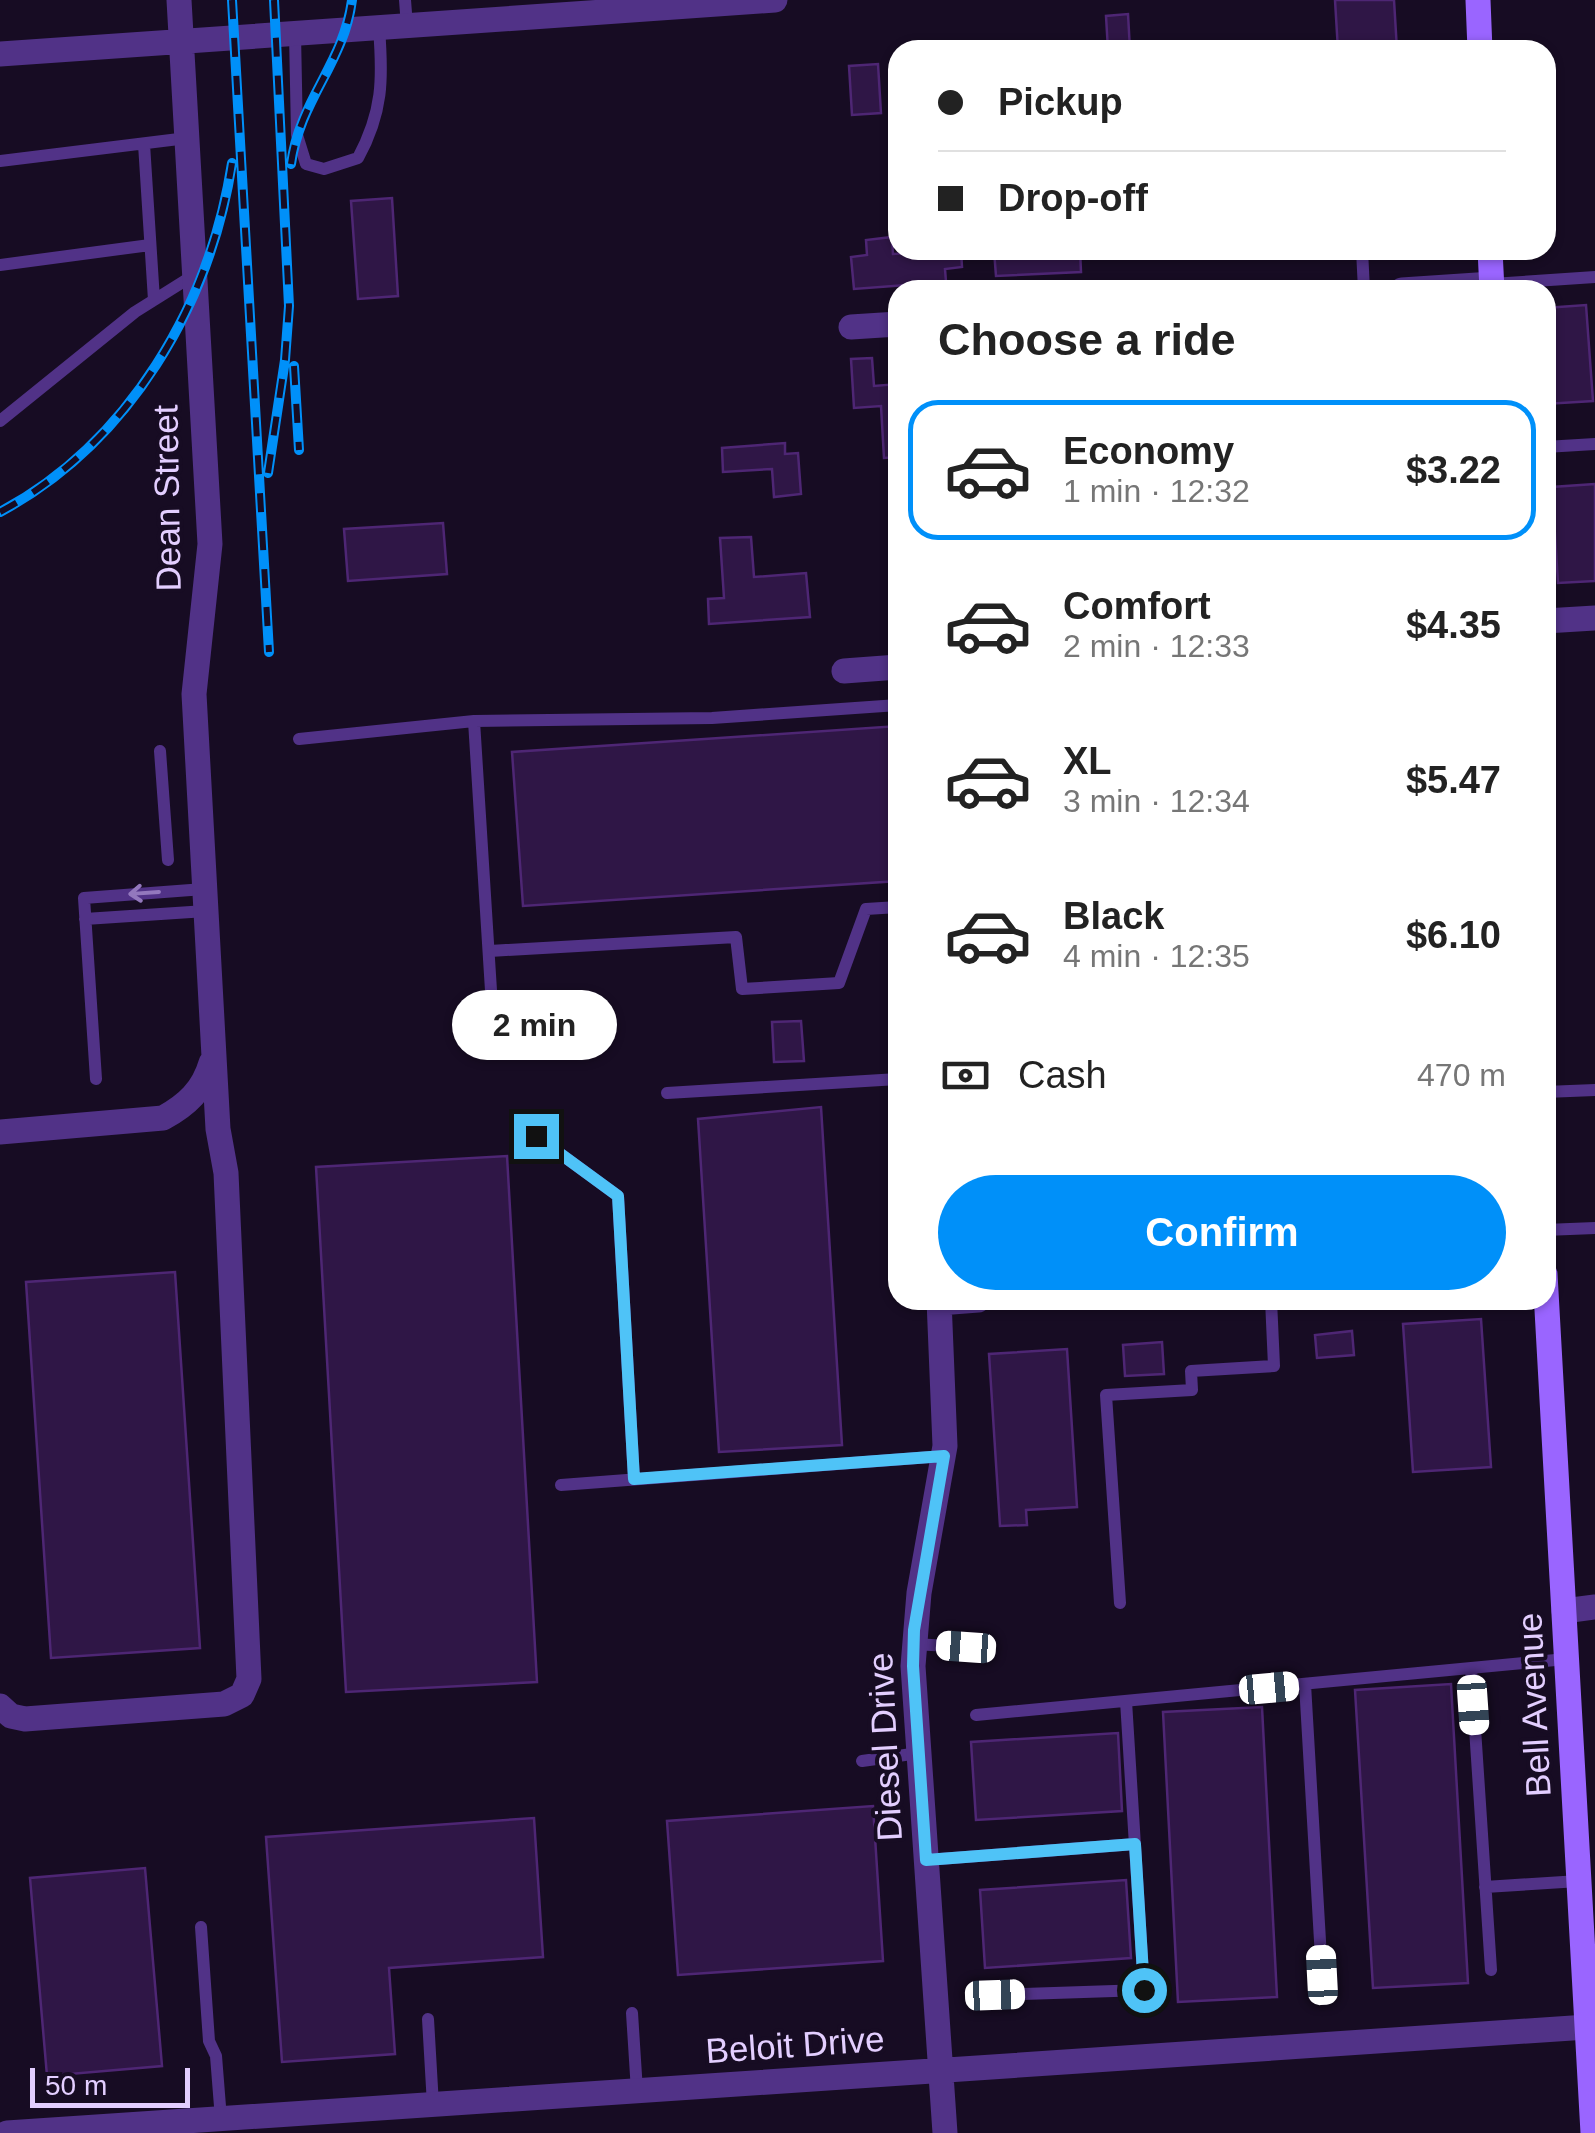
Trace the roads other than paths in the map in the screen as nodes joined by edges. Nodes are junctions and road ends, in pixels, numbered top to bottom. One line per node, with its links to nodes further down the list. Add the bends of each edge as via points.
1 (179, 0): 8 (street, Dean Street)
2 (774, 0): 4 (street)
3 (1478, 0): 7 (main road)
4 (406, 13): 5 (street)
5 (379, 28): 6 (street); 6 (lane, via 381,100 374,128 358,158 324,169 306,164 297,134)
6 (294, 34): 8 (street)
7 (1480, 40)
8 (182, 42): 9 (street); 10 (street, Dean Street)
9 (0, 54)
10 (187, 138): 11 (lane); 15 (street, Dean Street)
11 (144, 144): 12 (lane); 13 (lane)
12 (0, 161)
13 (150, 245): 14 (lane); 18 (lane)
14 (0, 265)
15 (194, 275): 18 (lane); 33 (street, Dean Street, via 210,544 194,694)
16 (1595, 277): 17 (lane)
17 (1556, 281)
18 (154, 300): 21 (lane)
19 (888, 325): 20 (street)
20 (851, 327)
21 (0, 422)
22 (1595, 444): 23 (lane)
23 (1556, 446)
24 (1595, 618): 25 (street)
25 (1556, 621)
26 (888, 668): 27 (street)
27 (844, 671)
28 (888, 706): 29 (lane, via 712,718)
29 (474, 722): 30 (lane); 36 (lane)
30 (299, 739)
31 (160, 751): 32 (lane)
32 (168, 860)
33 (205, 900): 35 (lane); 35 (lane, one-way to 35, via 84,898); 38 (street, Dean Street)
34 (888, 908): 36 (lane, via 866,909 839,984 742,990 736,937)
35 (85, 920): 39 (lane)
36 (490, 951): 37 (lane)
37 (494, 1038)
38 (214, 1054): 44 (street, via 200,1090 163,1118); 63 (street, Dean Street, via 226,1173 247,1688 224,1704 25,1719)
39 (96, 1079)
40 (888, 1080): 43 (lane)
41 (1595, 1090): 42 (lane)
42 (1556, 1092)
43 (667, 1094)
44 (0, 1132)
45 (536, 1136): 52 (lane, via 618,1196)
46 (1595, 1228): 47 (lane)
47 (1556, 1230)
48 (939, 1310): 51 (street, Diesel Drive)
49 (1271, 1310): 54 (lane, via 1274,1366 1191,1371 1192,1390 1106,1395)
50 (1547, 1310): 56 (main road, Bell Avenue)
51 (944, 1456): 52 (lane); 57 (street, Diesel Drive)
52 (634, 1479): 53 (lane)
53 (561, 1485)
54 (1120, 1603)
55 (1595, 1608): 56 (street)
56 (1564, 1612): 59 (main road, Bell Avenue)
57 (914, 1644): 58 (lane); 65 (street, Diesel Drive)
58 (966, 1647)
59 (1566, 1660): 60 (lane); 69 (main road, Bell Avenue)
60 (1471, 1668): 61 (lane); 70 (lane)
61 (1305, 1684): 62 (lane); 73 (lane)
62 (1126, 1701): 64 (lane); 67 (lane)
63 (0, 1706)
64 (976, 1716)
65 (919, 1753): 66 (lane); 68 (street, Diesel Drive)
66 (862, 1760)
67 (1135, 1844): 68 (lane); 74 (lane, via 1144,1990)
68 (926, 1860): 78 (street, Diesel Drive)
69 (1579, 1881): 70 (lane); 77 (main road, Bell Avenue)
70 (1486, 1887): 72 (lane)
71 (200, 1927): 81 (lane, via 208,2041 216,2056)
72 (1491, 1970)
73 (1322, 1975)
74 (995, 1995)
75 (632, 2013): 79 (lane)
76 (428, 2018): 80 (lane)
77 (1591, 2027): 78 (street, Beloit Drive); 85 (main road, Bell Avenue)
78 (940, 2071): 79 (street, Beloit Drive); 84 (street, Diesel Drive)
79 (637, 2091): 80 (street, Beloit Drive)
80 (433, 2104): 82 (street, Beloit Drive)
81 (222, 2119): 82 (street, Beloit Drive); 83 (street, Beloit Drive)
82 (274, 2124)
83 (7, 2133)
84 (944, 2133)
85 (1593, 2133)

